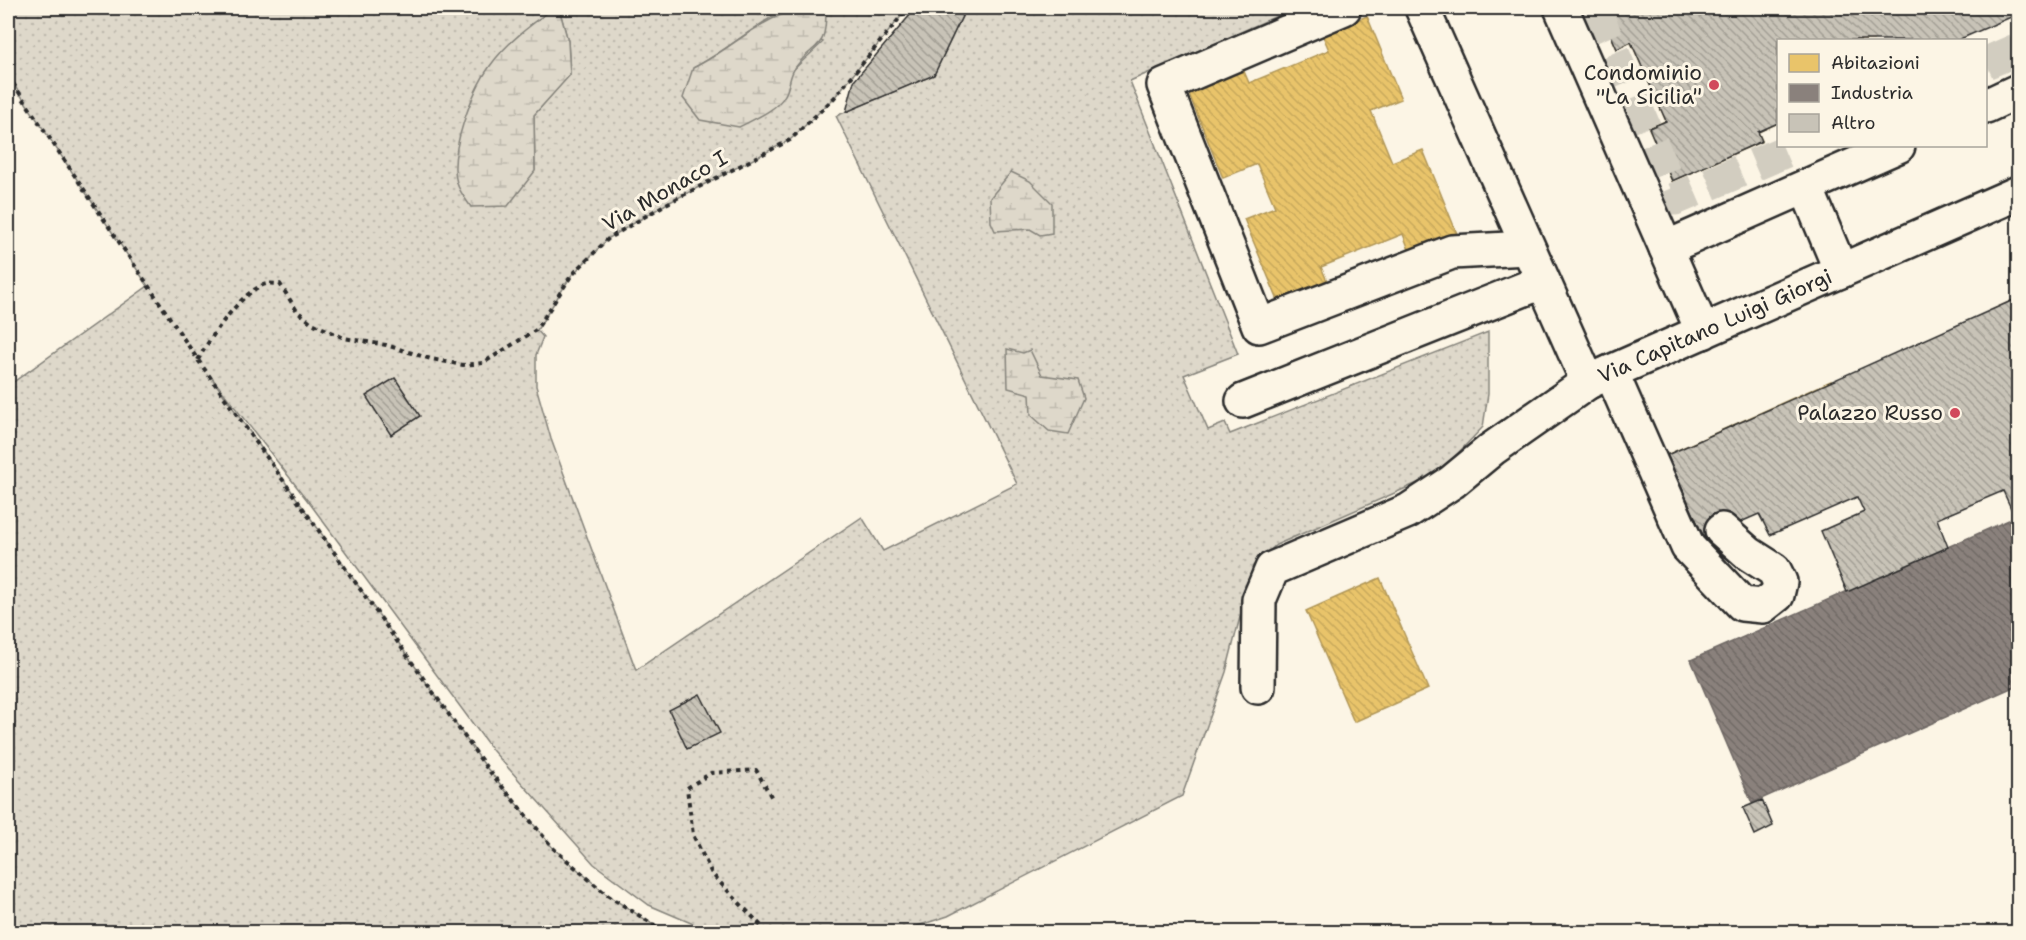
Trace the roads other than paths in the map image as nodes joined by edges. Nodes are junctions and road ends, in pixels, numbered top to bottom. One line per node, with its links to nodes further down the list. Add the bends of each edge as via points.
1 (1344, 8): 9 (street, via 1164,85 1259,327 1452,252)
2 (1422, 8): 9 (street, Via Capitano Luigi Giorgi)
3 (1561, 8): 10 (street)
4 (2019, 91): 5 (street)
5 (1987, 106)
6 (1896, 147): 7 (street)
7 (1806, 187): 10 (street); 11 (street)
8 (2019, 194): 11 (street, Via Capitano Luigi Giorgi)
9 (1527, 248): 12 (street, Via Capitano Luigi Giorgi)
10 (1666, 248): 13 (street)
11 (1841, 271): 13 (street, Via Capitano Luigi Giorgi)
12 (1542, 282): 14 (street, Via Capitano Luigi Giorgi); 15 (street)
13 (1703, 332): 14 (street, Via Capitano Luigi Giorgi)
14 (1600, 377): 16 (street, via 1688,547 1742,604 1764,606 1777,595 1780,582 1774,570); 17 (street, via 1492,448 1452,482 1408,511 1272,569 1259,600)
15 (1243, 401)
16 (1722, 530)
17 (1258, 687)

